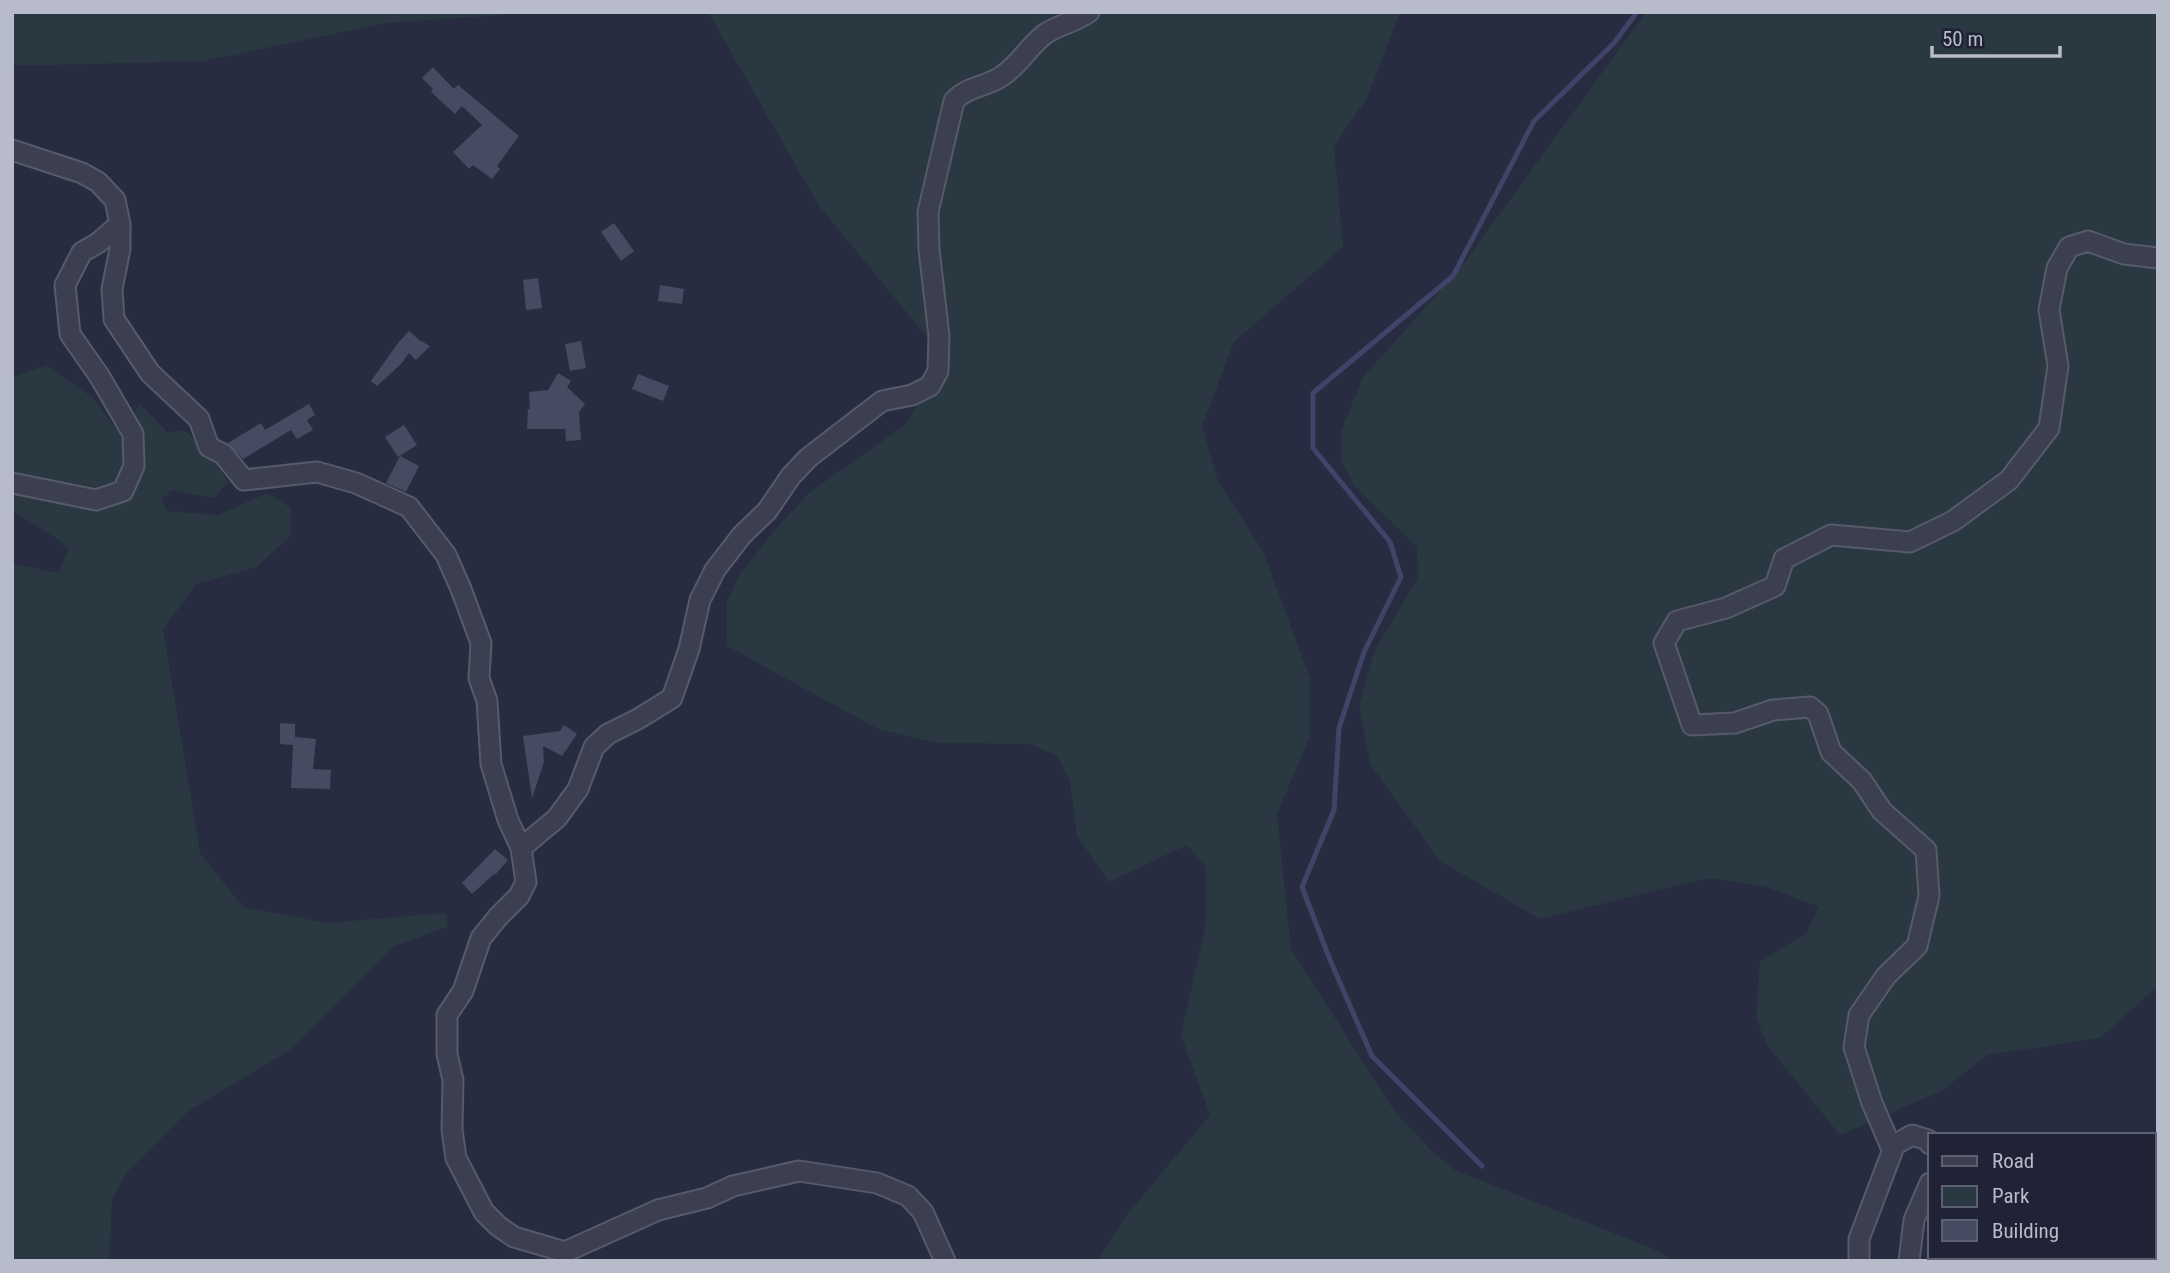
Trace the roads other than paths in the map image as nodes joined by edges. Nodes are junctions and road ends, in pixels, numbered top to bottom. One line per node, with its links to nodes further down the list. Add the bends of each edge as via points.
1 (1089, 12): 6 (street, via 1042,36 1001,77 962,92 954,101 928,212 939,336 938,371 930,386 882,401 800,467 715,570 700,600 673,698 608,734 594,747 578,789 556,818)
2 (12, 150): 3 (street, via 98,182 115,200)
3 (120, 223): 5 (street, via 82,252 65,285 70,334 133,434 134,467 123,491 96,500); 6 (street, via 114,318 150,373 199,419 209,447 223,454 244,480 317,472 387,497 408,507 446,555 481,643 479,678 487,701 491,764)
4 (2158, 258): 8 (street, via 2124,254 2088,241 2069,247 2057,268 2049,310 2058,366 2049,428 2009,480 1953,521 1910,542 1831,535 1784,559 1774,586 1726,608 1677,621 1664,643 1692,725 1735,723 1773,710 1810,707 1818,714 1830,752 1862,780 1882,811 1926,850 1929,896 1917,946 1886,976 1859,1015 1854,1046)
5 (12, 483)
6 (521, 848): 10 (street, via 526,882 481,938 463,991 447,1015 456,1158 484,1212 498,1226 514,1237 565,1252 658,1210 799,1171 877,1183 908,1196 923,1212)
7 (1928, 1140): 8 (street, via 1912,1135)
8 (1891, 1147): 11 (street, via 1859,1240)
9 (1928, 1188): 12 (street, via 1914,1220)
10 (945, 1261)
11 (1859, 1261)
12 (1909, 1261)

